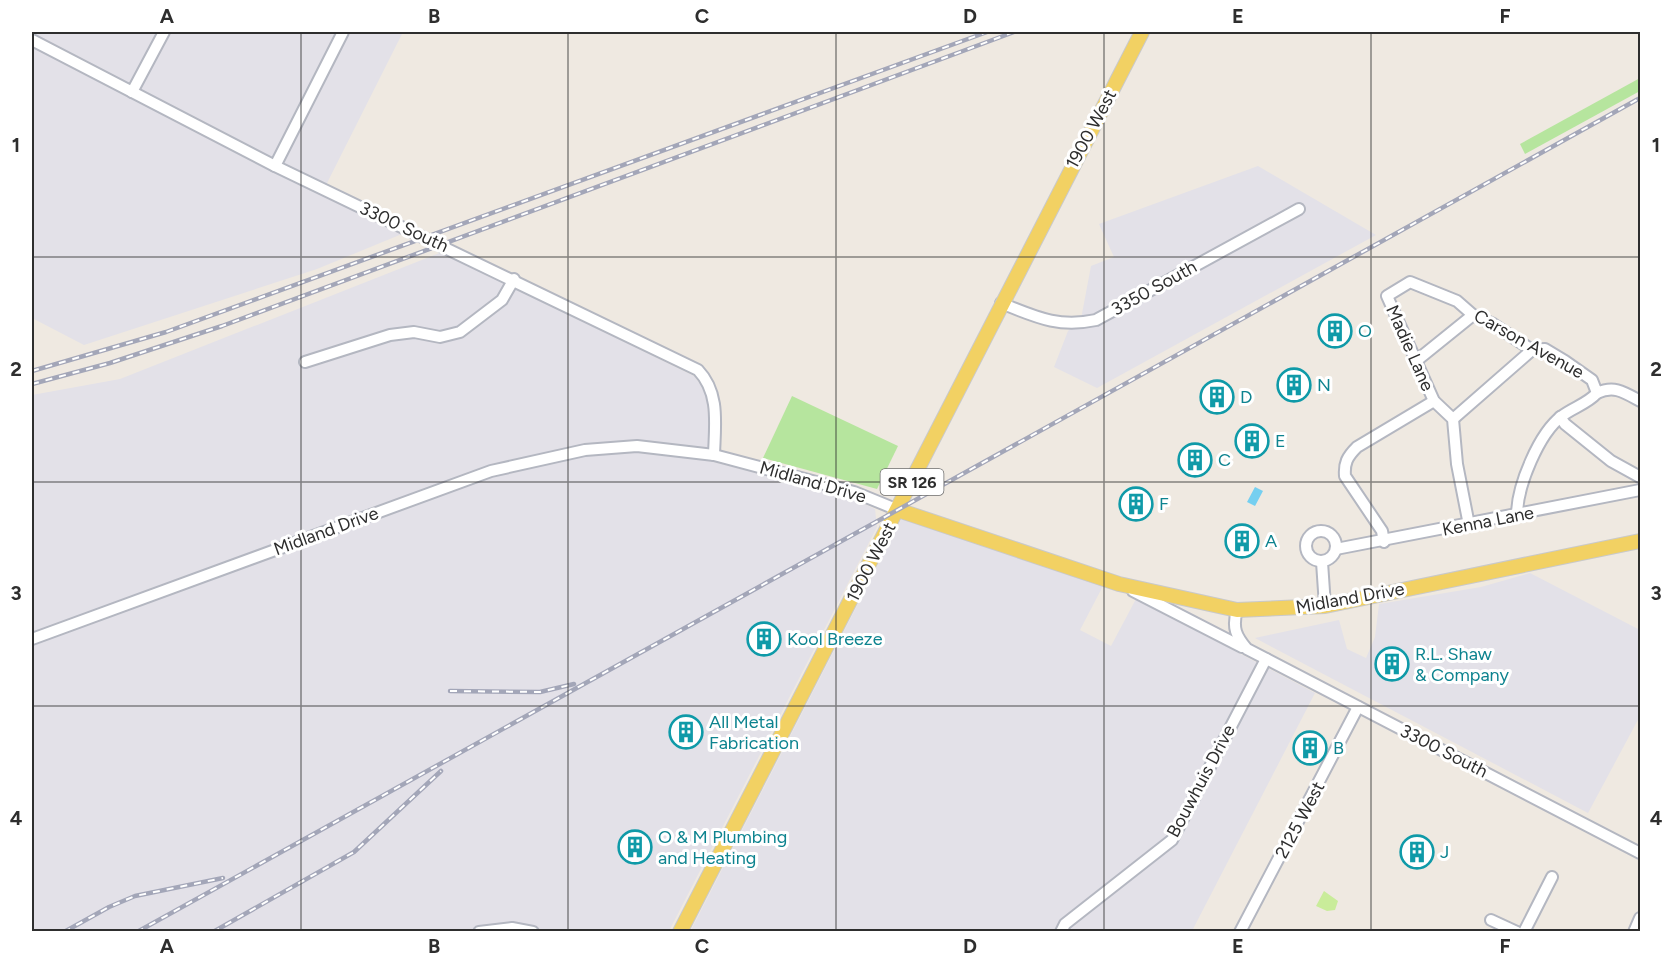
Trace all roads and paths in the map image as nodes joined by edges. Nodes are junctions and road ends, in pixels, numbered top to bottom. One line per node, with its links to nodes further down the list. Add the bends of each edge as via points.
1 (164, 32): 5 (street)
2 (343, 32): 6 (street)
3 (1142, 32): 10 (main road, 1900 West / SR 126)
4 (32, 40): 5 (street, 3300 South)
5 (132, 93): 6 (street, 3300 South)
6 (275, 166): 8 (street, 3300 South)
7 (1299, 209): 10 (street, 3350 South, via 1096,320 1070,325 1034,317)
8 (514, 279): 13 (street, via 502,300 460,332 440,337 414,332 390,335); 20 (street, 3300 South, via 698,370 713,395)
9 (1410, 282): 11 (street, Carson Avenue, via 1457,301); 14 (street, Madie Lane, via 1387,297)
10 (1000, 303): 23 (main road, 1900 West / SR 126)
11 (1473, 315): 12 (street, Carson Avenue); 14 (street)
12 (1532, 350): 15 (street, Carson Avenue, via 1545,349 1565,361 1592,380); 19 (street)
13 (305, 362)
14 (1416, 362): 17 (street, Madie Lane)
15 (1597, 393): 16 (street, Carson Avenue, via 1609,387); 18 (street)
16 (1641, 400)
17 (1434, 401): 19 (street, Madie Lane); 27 (street, via 1347,457 1345,476 1382,531)
18 (1560, 417): 21 (street, via 1611,461); 24 (street, via 1540,439 1517,504)
19 (1454, 419): 25 (street, via 1457,464)
20 (714, 455): 23 (street, Midland Drive, via 854,492); 33 (street, Midland Drive, via 643,447 605,448 491,471)
21 (1641, 477)
22 (1641, 490): 24 (street, Kenna Lane)
23 (898, 510): 30 (main road, Midland Drive); 43 (main road, 1900 West / SR 126)
24 (1517, 515): 25 (street, Kenna Lane)
25 (1469, 525): 27 (street, Kenna Lane)
26 (1641, 541): 31 (main road, Midland Drive)
27 (1384, 542): 28 (street, Kenna Lane)
28 (1336, 549): 29 (street); 29 (street, via 1329,534 1320,531 1311,535 1306,550 1312,559)
29 (1322, 562): 31 (street)
30 (1119, 584): 32 (main road, Midland Drive); 34 (street, 3300 South)
31 (1325, 606): 32 (main road, Midland Drive)
32 (1237, 610): 34 (street, via 1235,635)
33 (32, 639)
34 (1247, 649): 35 (street, 3300 South)
35 (1266, 659): 36 (street, 3300 South); 44 (street, Bouwhuis Drive, via 1172,840 1065,924)
36 (1358, 707): 37 (street, 3300 South); 45 (street, 2125 West)
37 (1641, 853)
38 (1552, 877): 47 (street)
39 (1641, 918): 48 (street)
40 (1491, 920): 46 (street)
41 (479, 932): 42 (street, via 512,928)
42 (532, 932)
43 (680, 932)
44 (1061, 932)
45 (1240, 932)
46 (1517, 932)
47 (1524, 932)
48 (1634, 932)

